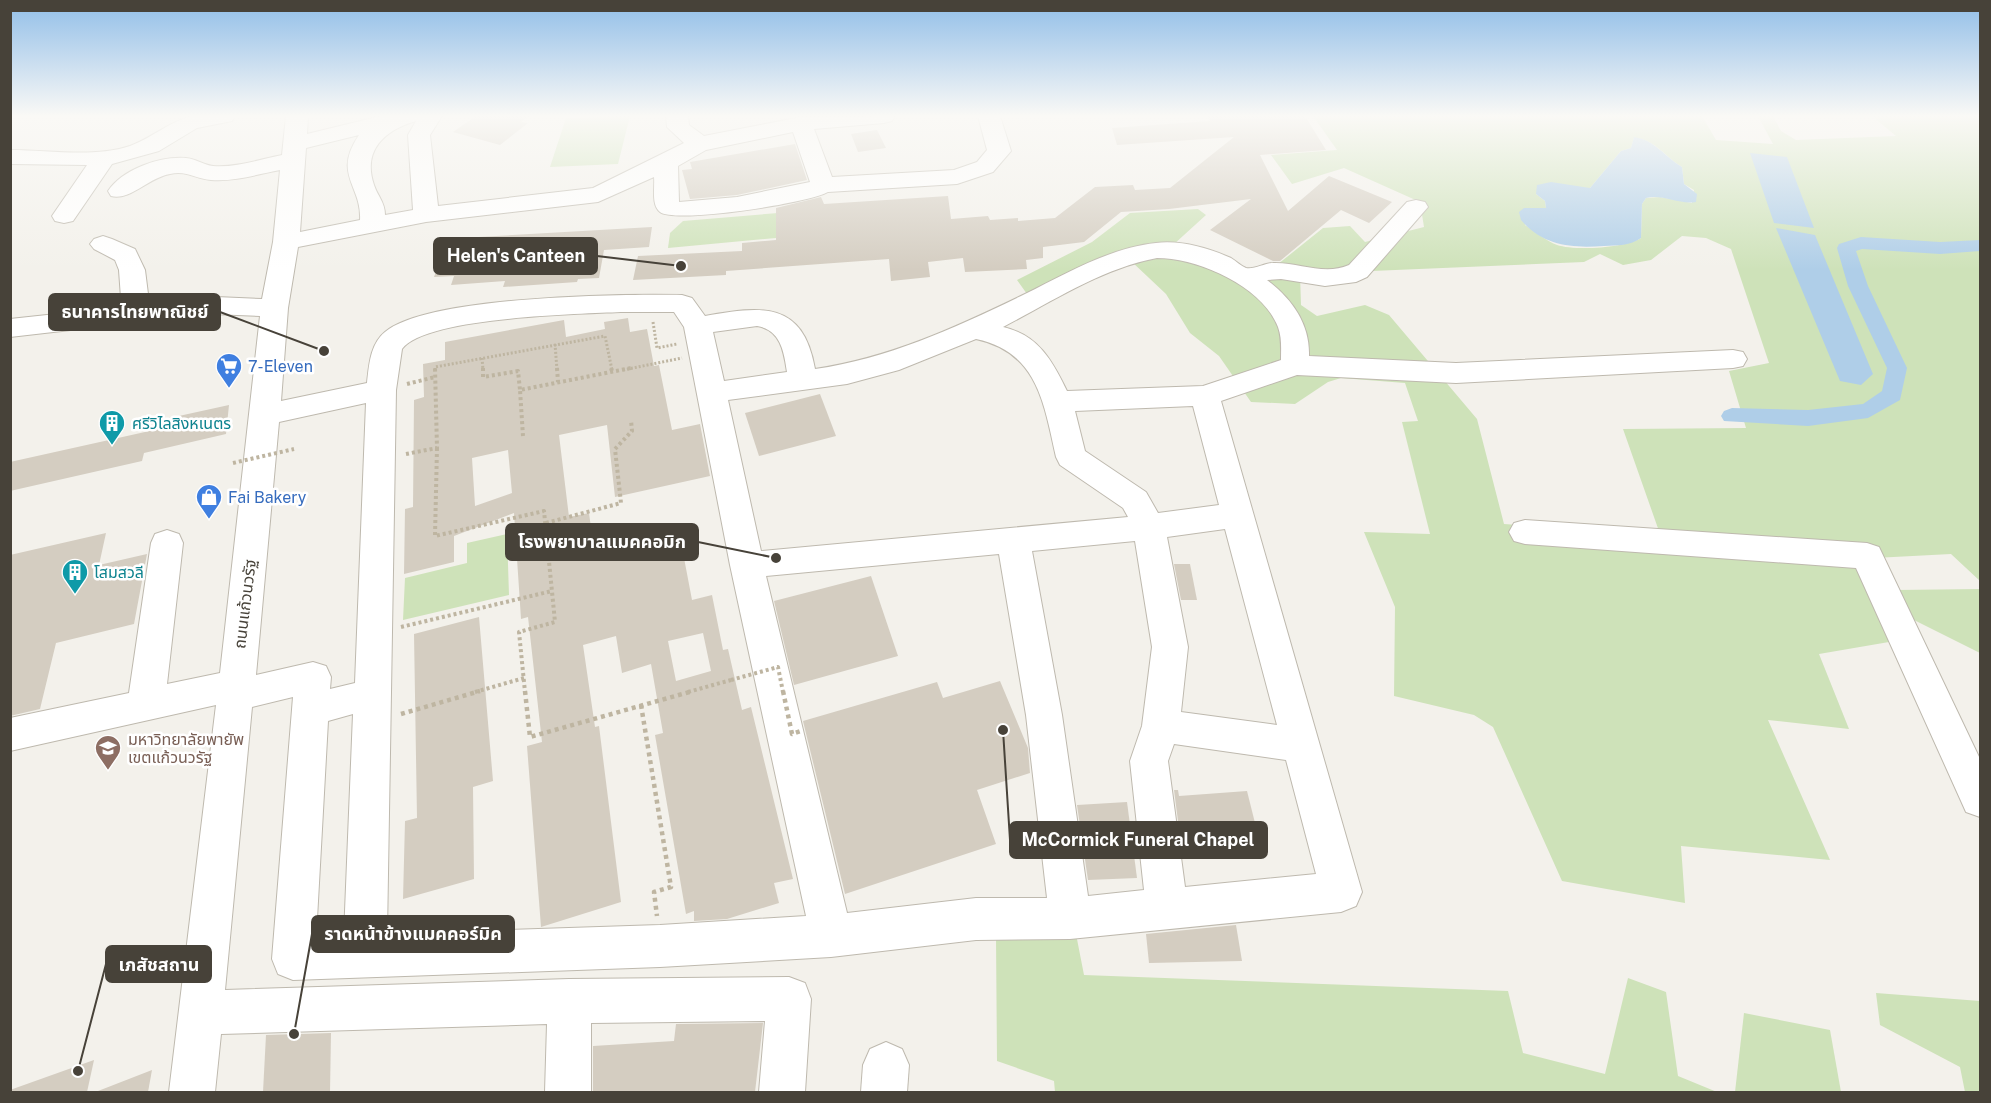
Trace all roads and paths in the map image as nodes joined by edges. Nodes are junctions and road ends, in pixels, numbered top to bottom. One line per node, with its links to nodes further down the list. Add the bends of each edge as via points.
1 (97, 167): 16 (street)
2 (170, 167): 13 (street, via 135,177 124,183)
3 (197, 167): 4 (street, via 213,173)
4 (227, 167)
5 (293, 167): 18 (street, ถนนแก้วนวรัฐ)
6 (359, 167): 17 (street, via 363,188 372,203)
7 (422, 167): 15 (street)
8 (656, 167): 15 (street, via 598,195)
9 (666, 167): 12 (street, via 667,206 674,210 737,204)
10 (819, 167): 12 (street)
11 (984, 167): 12 (street, via 957,177)
12 (823, 185)
13 (120, 191)
14 (1416, 207): 20 (street, via 1350,275 1335,280 1271,271)
15 (426, 214): 17 (street)
16 (64, 216)
17 (372, 225): 18 (street)
18 (286, 242): 22 (street, ถนนแก้วนวรัฐ)
19 (104, 244): 21 (street, via 126,255 132,270)
20 (1247, 279): 25 (street, via 1201,255 1176,250 1146,251 1120,257); 30 (street, via 1271,297 1286,317 1294,338)
21 (135, 302): 22 (street); 24 (street, via 88,319)
22 (274, 308): 39 (street, ถนนแก้วนวรัฐ)
23 (645, 322): 26 (path, via 652,321 657,348)
24 (10, 328)
25 (974, 330): 32 (street, via 889,363); 38 (street, via 1004,336 1038,360)
26 (700, 340): 31 (path); 32 (street, via 769,317 789,329 801,358); 34 (street, via 682,304 650,302 522,310 439,322 395,338 386,355); 36 (street)
27 (555, 345): 28 (path); 31 (path, via 605,336); 33 (path)
28 (482, 358): 35 (path, via 483,377 518,371); 42 (path, via 435,367)
29 (1733, 358): 30 (street, via 1456,373)
30 (1294, 365): 37 (street)
31 (612, 371): 33 (path)
32 (803, 381): 36 (street)
33 (558, 382): 35 (path)
34 (381, 390): 39 (street); 44 (street)
35 (519, 390): 41 (path)
36 (710, 393): 52 (street)
37 (1205, 396): 38 (street); 46 (street)
38 (1058, 401): 48 (street, via 1071,457 1135,500)
39 (266, 414): 56 (street, ถนนแก้วนวรัฐ)
40 (631, 420): 47 (path, via 632,431 615,449 621,503)
41 (523, 436)
42 (437, 448): 44 (path); 47 (path, via 435,536 544,512)
43 (294, 449): 45 (path, bridge)
44 (378, 460): 54 (street)
45 (233, 463)
46 (1238, 515): 48 (street); 64 (street)
47 (546, 523): 53 (path)
48 (1149, 526): 50 (street); 61 (street, via 1170,647)
49 (1525, 531): 65 (street, via 1867,556)
50 (1013, 538): 52 (street); 67 (street, via 1044,715)
51 (166, 543): 57 (street)
52 (747, 565): 68 (street)
53 (552, 591): 54 (path); 55 (path, via 555,622 519,632)
54 (372, 634): 59 (street)
55 (524, 678): 58 (path, via 530,737); 59 (path)
56 (234, 690): 57 (street); 60 (street, via 313,677); 72 (street, ถนนแก้วนวรัฐ)
57 (146, 704): 63 (street)
58 (641, 705): 62 (path, bridge, via 778,667 792,734); 69 (path, via 672,887 654,892)
59 (370, 709): 60 (street); 70 (street)
60 (310, 710): 70 (street, via 293,959)
61 (1161, 726): 64 (street); 66 (street, via 1149,761)
62 (801, 731)
63 (10, 735)
64 (1301, 745): 66 (street, via 1341,892)
65 (1980, 798)
66 (1167, 908): 67 (street)
67 (1070, 918): 68 (street, via 976,919)
68 (831, 936): 69 (street)
69 (660, 946): 70 (street)
70 (365, 958)
71 (570, 1001): 72 (street); 74 (street); 75 (street, via 789,999)
72 (199, 1013): 73 (street, ถนนแก้วนวรัฐ)
73 (192, 1092)
74 (568, 1092)
75 (782, 1092)

